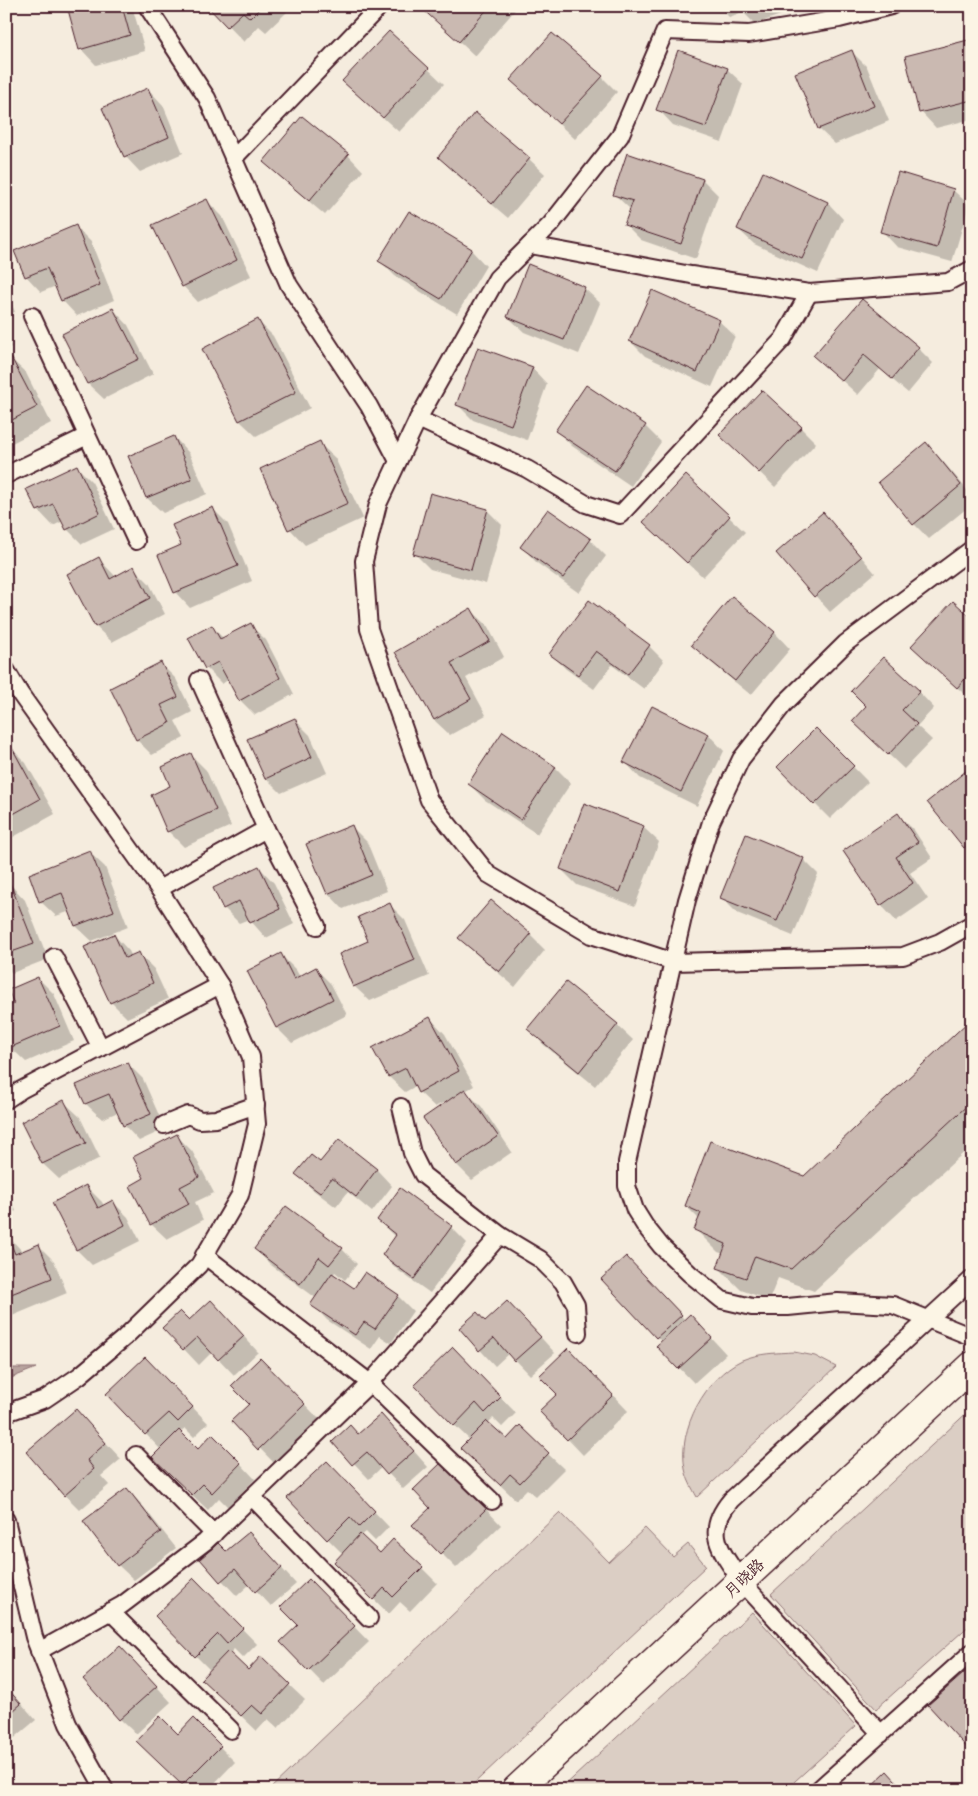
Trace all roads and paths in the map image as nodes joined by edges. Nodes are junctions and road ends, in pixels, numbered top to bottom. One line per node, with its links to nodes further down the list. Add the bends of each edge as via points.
1 (147, 6): 4 (lane, via 207,98)
2 (380, 6): 4 (lane)
3 (891, 6): 5 (lane, via 839,19 748,34 665,31 620,136)
4 (233, 159): 11 (lane, via 289,285 369,406)
5 (530, 245): 7 (lane); 9 (lane, via 497,278)
6 (972, 269): 7 (lane, via 948,282)
7 (809, 293): 9 (lane, via 783,340 620,515 586,504 527,470)
8 (32, 316): 10 (lane)
9 (418, 420): 11 (lane)
10 (87, 436): 12 (lane); 13 (lane)
11 (398, 461): 22 (lane, via 378,504 364,561 369,629 429,800 488,874 591,935)
12 (6, 475)
13 (136, 541)
14 (972, 549): 22 (lane, via 846,643 784,704 741,760 711,822 687,900)
15 (6, 670): 18 (lane)
16 (198, 680): 17 (lane)
17 (266, 829): 18 (lane); 20 (lane)
18 (160, 889): 23 (lane)
19 (972, 924): 22 (lane, via 940,942 903,956)
20 (317, 926)
21 (54, 957): 24 (lane)
22 (674, 962): 32 (lane, via 627,1162 627,1186 644,1226 690,1274 722,1300 752,1307 838,1302 893,1305)
23 (220, 985): 24 (lane); 26 (lane, via 251,1057)
24 (101, 1048): 25 (lane)
25 (6, 1100)
26 (256, 1105): 28 (lane, via 216,1118 200,1120 188,1115); 30 (lane, via 257,1124 240,1195)
27 (401, 1107): 29 (lane, via 412,1153 424,1176)
28 (164, 1125)
29 (500, 1235): 33 (lane, via 540,1259 563,1282 576,1305); 36 (lane)
30 (204, 1255): 36 (lane); 37 (lane, via 199,1265 138,1325 79,1376 45,1399)
31 (972, 1278): 32 (lane)
32 (928, 1319): 34 (lane); 43 (lane, via 721,1512 715,1533 722,1552)
33 (578, 1333)
34 (972, 1337)
35 (972, 1366): 43 (street, 月晓路)
36 (370, 1383): 39 (lane); 40 (lane)
37 (6, 1413)
38 (136, 1455): 42 (lane)
39 (252, 1497): 42 (lane); 45 (lane)
40 (492, 1501)
41 (6, 1520): 46 (lane)
42 (214, 1534): 44 (lane)
43 (741, 1581): 49 (lane); 51 (street, 月晓路)
44 (110, 1611): 46 (lane); 48 (lane)
45 (369, 1618)
46 (39, 1651): 50 (lane, via 68,1724)
47 (972, 1652): 49 (lane)
48 (231, 1730)
49 (881, 1734): 52 (lane)
50 (105, 1790)
51 (516, 1790)
52 (818, 1790)

